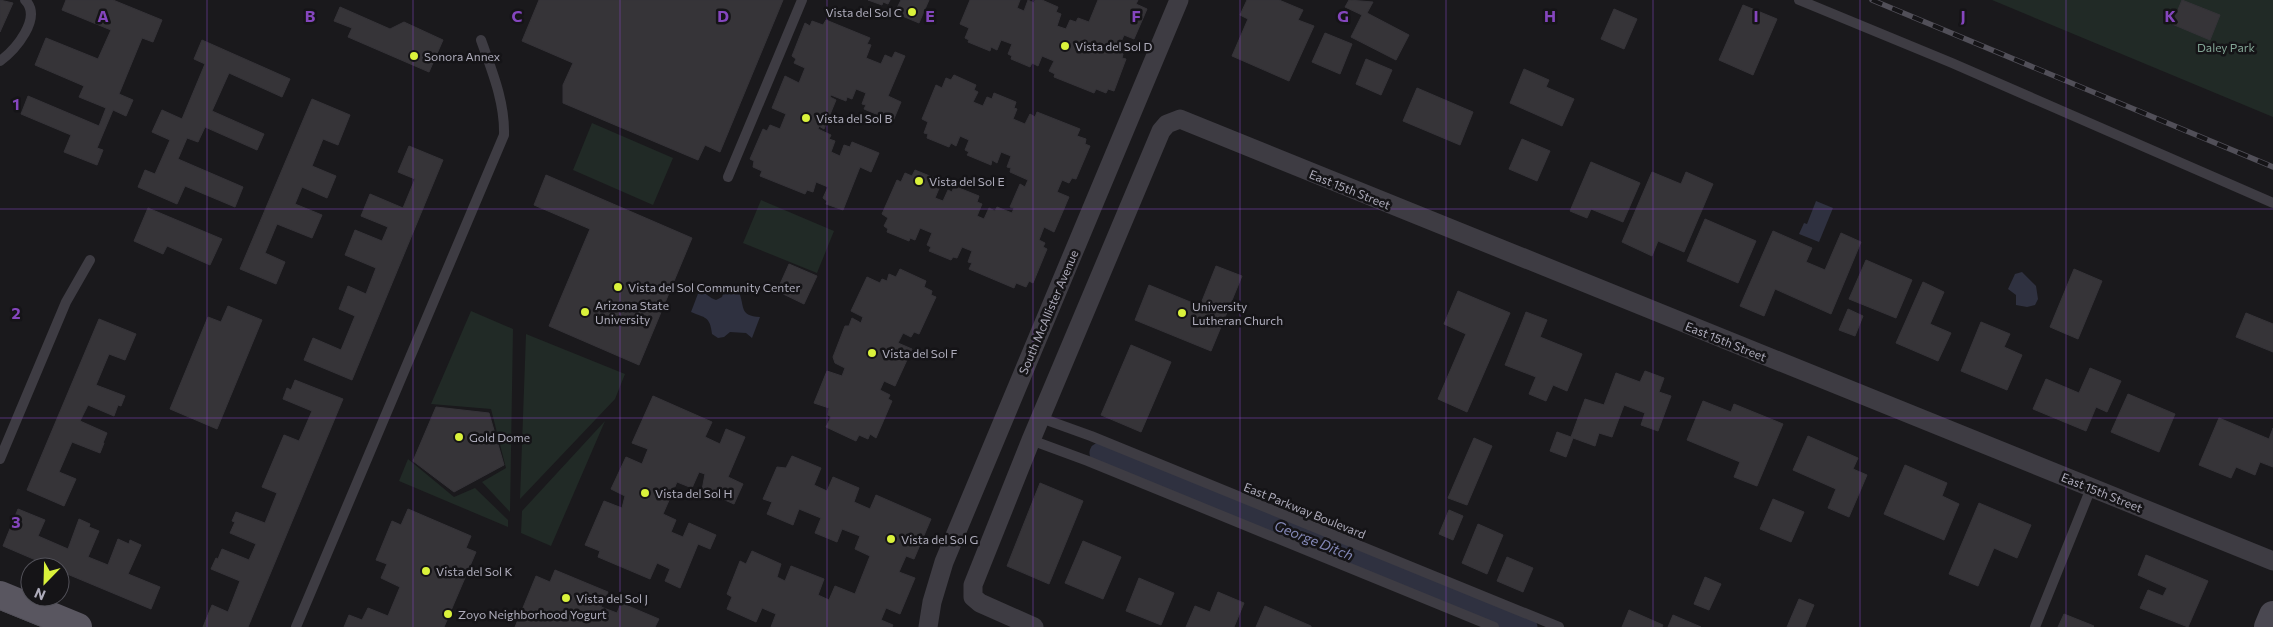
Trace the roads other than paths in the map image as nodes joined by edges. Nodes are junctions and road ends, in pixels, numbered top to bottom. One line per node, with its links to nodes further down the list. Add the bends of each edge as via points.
1 (26, 0): 6 (lane, via 30,4 31,18 16,45)
2 (802, 0): 7 (lane)
3 (1179, 0): 19 (street, South McAllister Avenue, via 944,562)
4 (1799, 0): 8 (lane)
5 (481, 40): 18 (lane, via 497,84 504,135)
6 (0, 61)
7 (728, 177)
8 (2273, 203)
9 (90, 260): 12 (lane, via 66,302)
10 (1041, 418): 11 (street); 13 (street, East 15th Street, via 1161,131 1167,124 1180,119); 22 (lane, East Parkway Boulevard)
11 (1031, 440): 20 (street, via 977,574 973,597); 21 (lane)
12 (0, 459)
13 (2091, 488): 14 (street, East 15th Street); 23 (lane)
14 (2273, 561)
15 (0, 595): 17 (main road)
16 (2273, 615): 24 (street)
17 (78, 627)
18 (296, 627)
19 (928, 627)
20 (1034, 627)
21 (1494, 627)
22 (1559, 627)
23 (2035, 627)
24 (2268, 627)

